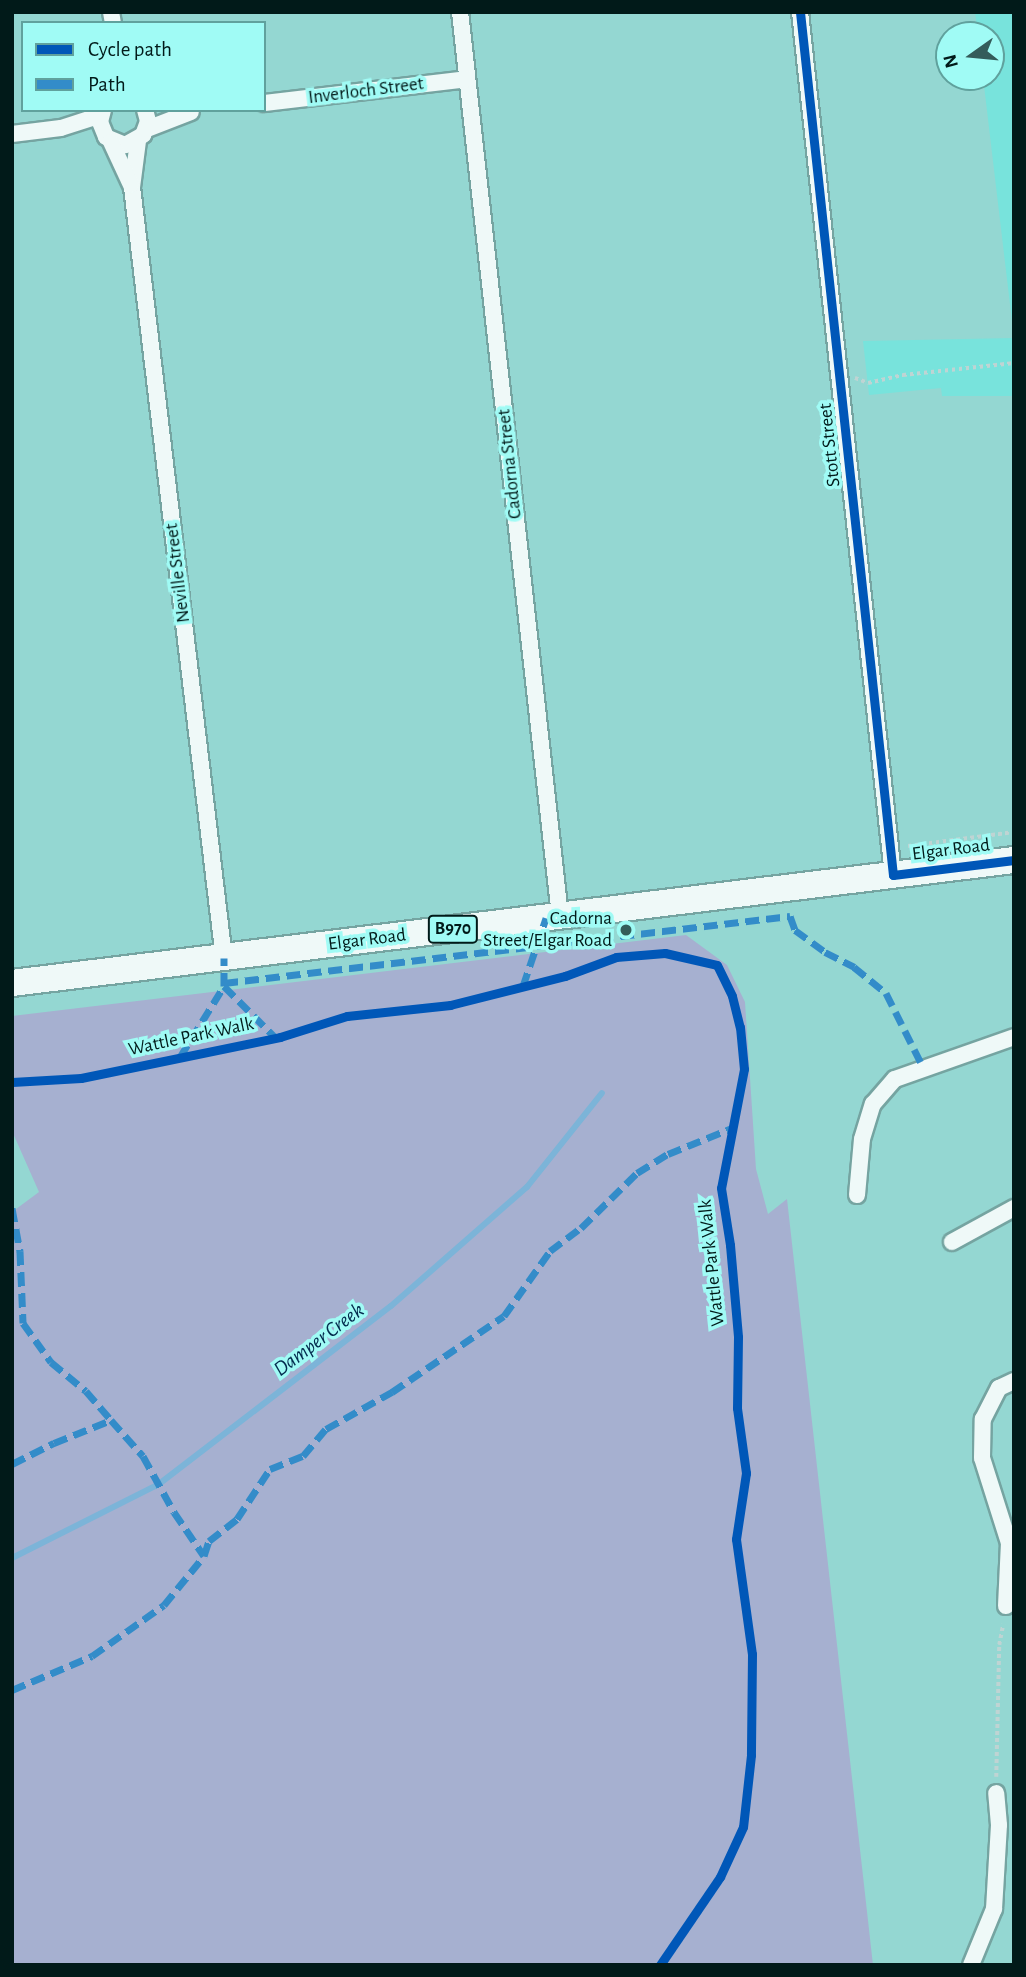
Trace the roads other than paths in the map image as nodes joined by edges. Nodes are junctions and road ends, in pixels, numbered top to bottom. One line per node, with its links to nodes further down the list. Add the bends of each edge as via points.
1 (460, 12): 3 (street, Cadorna Street)
2 (800, 12): 14 (street, Stott Street)
3 (467, 79): 4 (street, Inverloch Street); 15 (street, Cadorna Street)
4 (266, 103)
5 (102, 112): 8 (street); 11 (street, Neville Street, via 100,122)
6 (145, 112): 10 (street, Neville Street)
7 (188, 112): 10 (street)
8 (61, 128): 9 (street); 11 (street)
9 (12, 134)
10 (142, 135): 11 (street, via 125,145); 12 (street, Neville Street)
11 (108, 139): 12 (street, Neville Street)
12 (132, 187): 16 (street, Neville Street)
13 (1014, 860): 14 (main road, Elgar Road / B970)
14 (893, 875): 15 (main road, Elgar Road / B970)
15 (560, 916): 16 (main road, Elgar Road / B970)
16 (224, 958): 17 (main road, Elgar Road / B970)
17 (12, 984)
18 (1014, 1037): 19 (street, via 895,1079 873,1104 862,1139)
19 (857, 1195)
20 (1014, 1208): 21 (street)
21 (953, 1242)
22 (1014, 1381): 23 (street, via 999,1388 983,1419 982,1458 1009,1543)
23 (1006, 1606)
24 (996, 1793): 25 (street, via 999,1825 994,1909)
25 (971, 1965)

